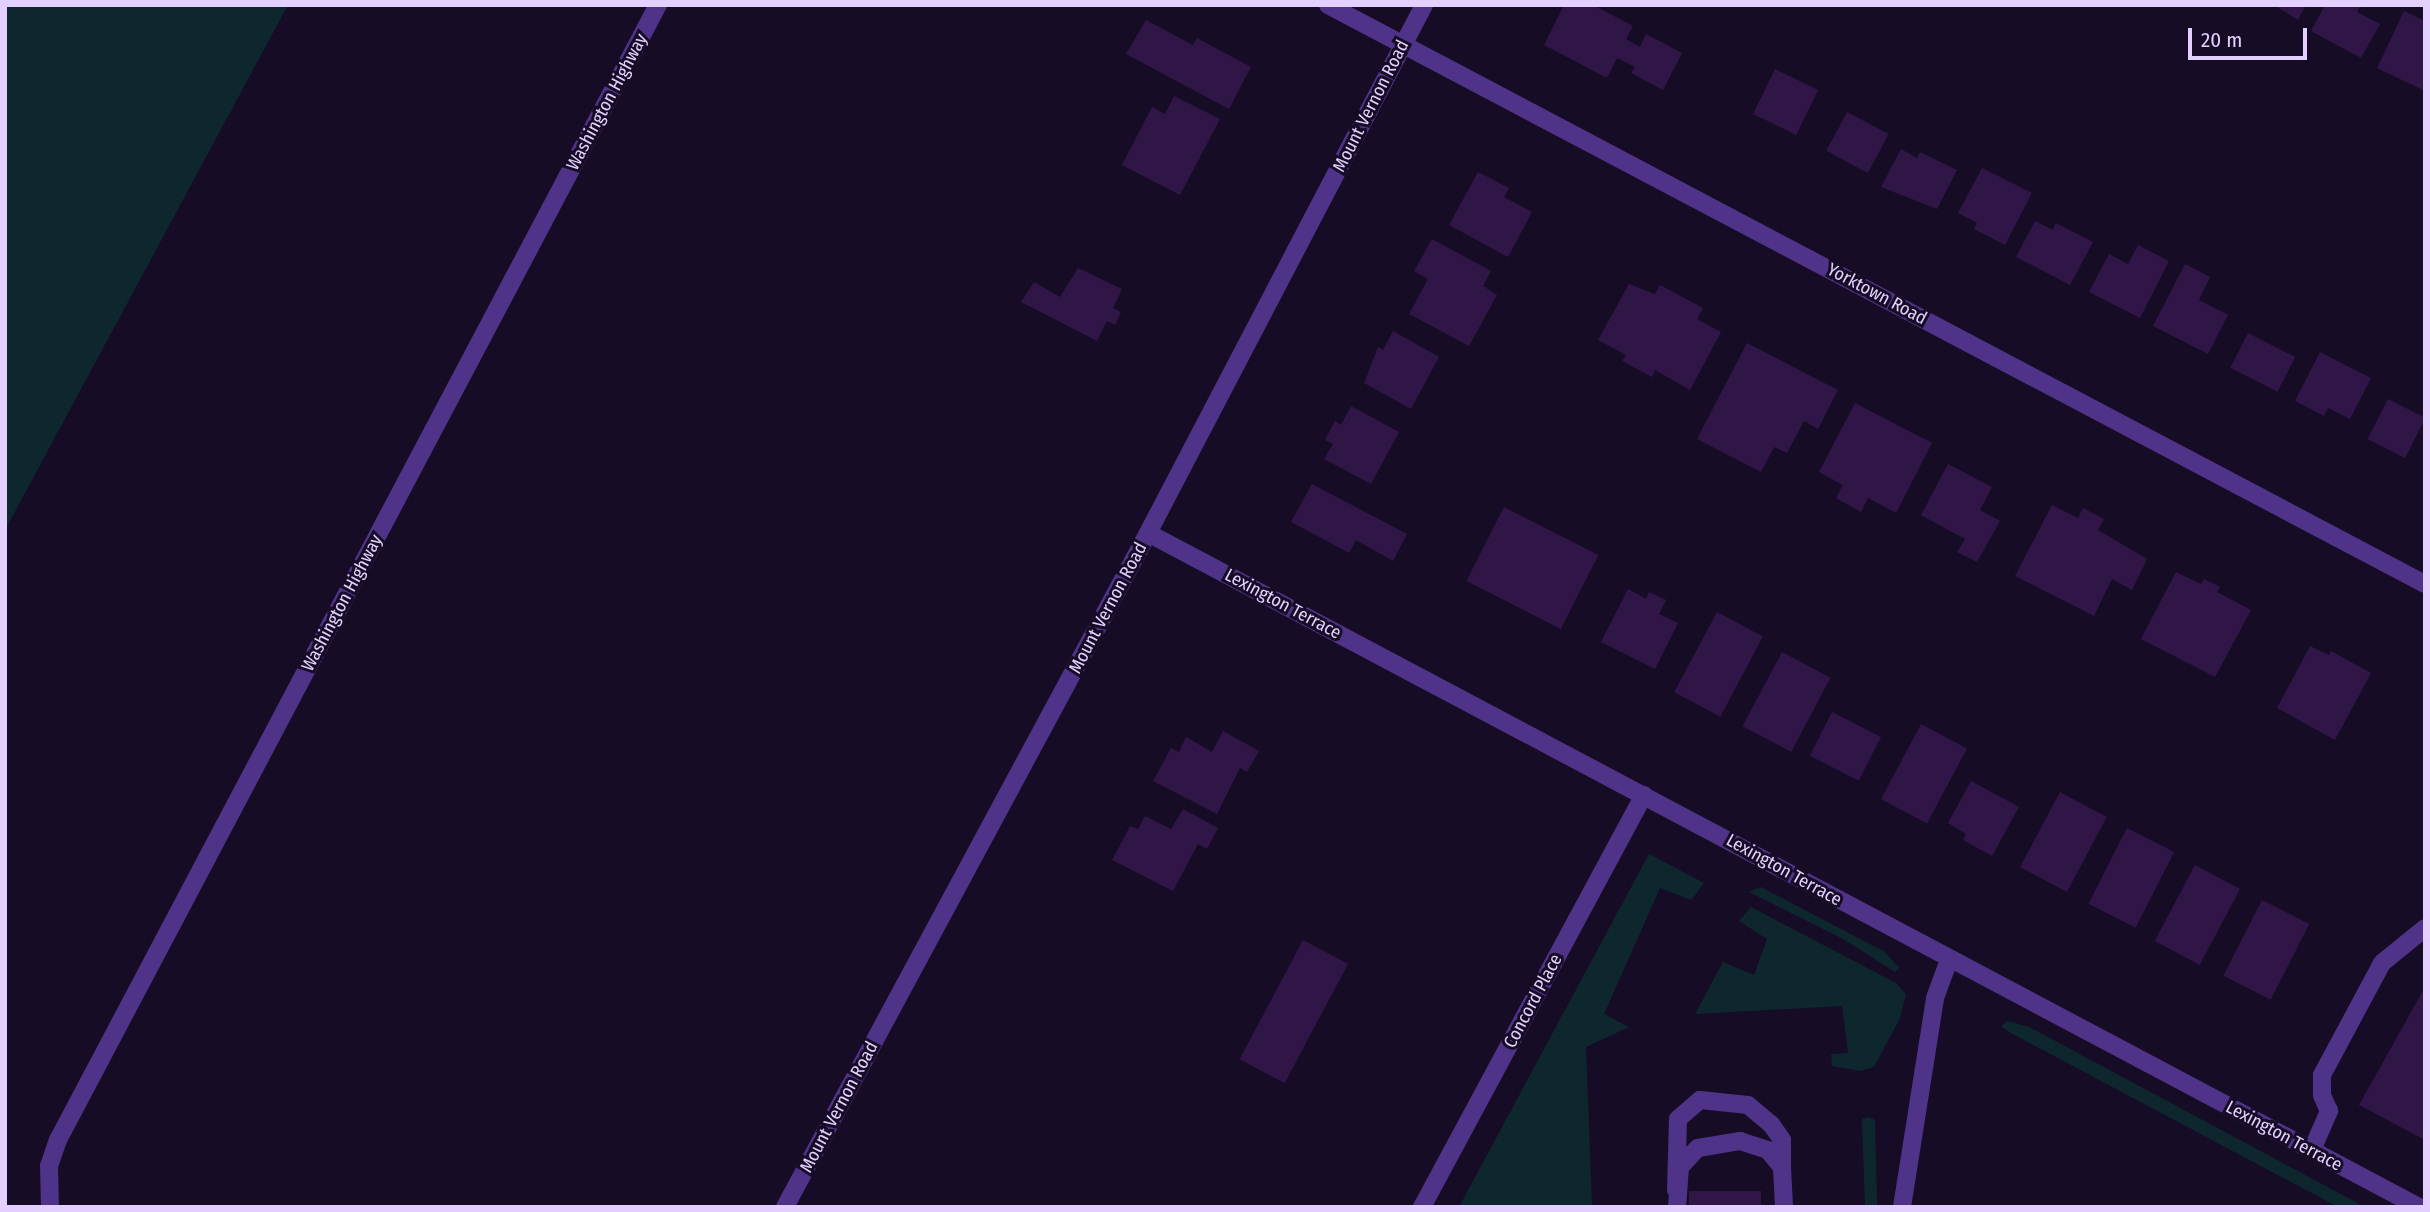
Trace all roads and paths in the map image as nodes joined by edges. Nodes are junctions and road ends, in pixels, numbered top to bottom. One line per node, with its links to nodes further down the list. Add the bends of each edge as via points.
1 (658, 5): 13 (street, Washington Highway, via 58,1140 49,1166)
2 (1328, 5): 4 (street, Yorktown Road)
3 (1424, 5): 4 (street, Mount Vernon Road)
4 (1403, 45): 5 (street, Mount Vernon Road); 6 (street, Yorktown Road)
5 (1148, 533): 7 (street, Lexington Terrace); 14 (street, Mount Vernon Road)
6 (2425, 584)
7 (1644, 795): 9 (street, Lexington Terrace); 15 (street, Concord Place)
8 (2425, 928): 10 (street, via 2382,962 2322,1075 2322,1095 2329,1111)
9 (1949, 960): 10 (street, Lexington Terrace); 17 (street, via 1935,998)
10 (2312, 1150): 18 (street, Lexington Terrace)
11 (1782, 1167): 12 (street, via 1768,1150 1740,1141 1698,1147 1680,1167); 12 (street, via 1782,1140 1748,1105 1700,1100 1678,1119); 16 (street)
12 (1676, 1198)
13 (50, 1207)
14 (785, 1207)
15 (1422, 1207)
16 (1784, 1207)
17 (1902, 1207)
18 (2419, 1207)

